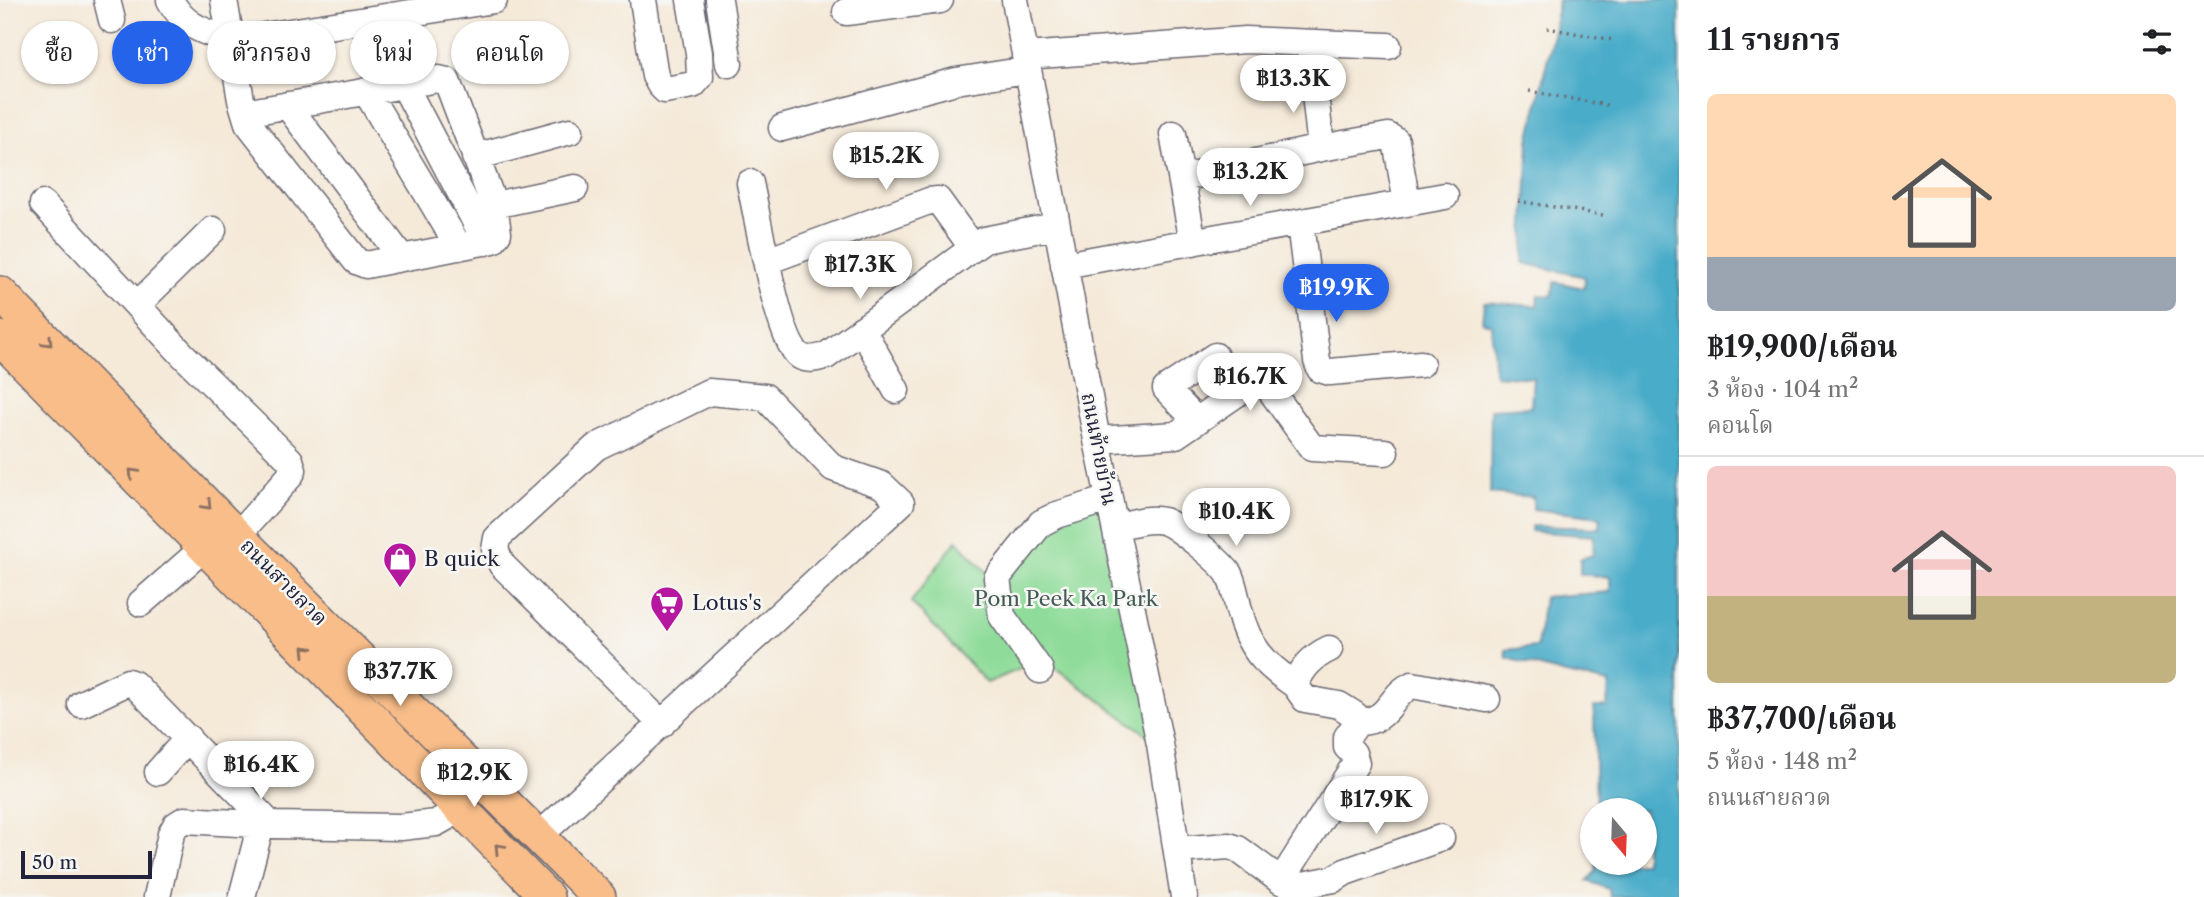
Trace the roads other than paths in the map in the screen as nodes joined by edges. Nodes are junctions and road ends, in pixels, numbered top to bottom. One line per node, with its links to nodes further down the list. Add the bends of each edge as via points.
1 (170, 0): 12 (street, via 191,26)
2 (224, 0): 10 (street)
3 (494, 0): 11 (street)
4 (643, 0): 5 (street, via 655,76 665,90 693,85 700,77)
5 (690, 0)
6 (719, 0): 15 (street)
7 (940, 0): 9 (street)
8 (1015, 0): 14 (street, ถนนท้ายบ้าน)
9 (846, 12)
10 (228, 21)
11 (336, 25)
12 (207, 32)
13 (1388, 46): 14 (street, via 1246,40)
14 (1026, 63): 22 (street); 35 (street, ถนนท้ายบ้าน)
15 (729, 64)
16 (1313, 76): 25 (street)
17 (240, 84): 21 (street)
18 (404, 85): 19 (street); 26 (street, via 447,81); 37 (street)
19 (366, 91): 20 (street); 39 (street)
20 (287, 105): 21 (street); 41 (street)
21 (245, 113): 41 (street, via 248,123 356,261 366,265)
22 (782, 128)
23 (570, 131): 26 (street)
24 (1173, 134): 27 (street)
25 (1321, 148): 27 (street); 31 (street, via 1393,138)
26 (475, 157): 33 (street)
27 (1182, 178): 38 (street)
28 (750, 183): 42 (street)
29 (575, 188): 33 (street)
30 (1445, 197): 31 (street)
31 (1407, 203): 34 (street)
32 (43, 204): 45 (street)
33 (494, 205): 37 (street, via 498,233)
34 (1300, 223): 38 (street); 49 (street, via 1320,369)
35 (1056, 226): 40 (street, via 984,240); 43 (street, ถนนท้ายบ้าน)
36 (213, 230): 45 (street)
37 (486, 242): 39 (street)
38 (1193, 242): 43 (street)
39 (459, 247): 41 (street)
40 (972, 247): 42 (street, via 937,200); 46 (street)
41 (402, 258)
42 (767, 261): 46 (street, via 779,317 788,342 800,357 826,356)
43 (1063, 265): 52 (street, ถนนท้ายบ้าน)
44 (0, 293): 56 (main road, ถนนสายลวด, one-way to 56)
45 (136, 305): 56 (street, via 290,460 290,476)
46 (862, 329): 50 (street)
47 (4, 351): 56 (main road, ถนนสายลวด, one-way to 47)
48 (1215, 356): 51 (street, via 1166,389)
49 (1421, 364)
50 (896, 390)
51 (1197, 421): 52 (street, via 1176,435); 53 (street, via 1261,377 1312,448)
52 (1097, 440): 54 (street, ถนนท้ายบ้าน)
53 (1385, 452)
54 (1109, 499): 55 (street, ถนนท้ายบ้าน); 59 (street, via 1041,523 998,578 1002,616)
55 (1115, 527): 60 (street, via 1165,521 1196,542 1229,575 1241,621 1256,652); 71 (street, ถนนท้ายบ้าน)
56 (219, 546): 57 (street); 67 (main road, ถนนสายลวด, one-way to 56); 69 (main road, ถนนสายลวด)
57 (141, 603)
58 (1329, 649): 60 (street, via 1300,671)
59 (1040, 670)
60 (1295, 685): 63 (street, via 1305,699 1339,705)
61 (1487, 699): 63 (street, via 1412,685 1403,689 1381,716)
62 (81, 704): 65 (street, via 128,682)
63 (1358, 722): 72 (street, via 1347,737 1356,762)
64 (662, 723): 64 (street, via 502,565 495,550 497,538 596,447 709,391 765,397 833,468 882,485 901,502); 69 (street)
65 (188, 738): 66 (street); 68 (street)
66 (158, 772)
67 (461, 809): 68 (street, via 436,823 401,827); 76 (main road, ถนนสายลวด, one-way to 67)
68 (266, 825): 74 (street, via 184,820 176,825); 75 (street)
69 (540, 836): 77 (main road, ถนนสายลวด)
70 (1441, 838): 73 (street, via 1345,872)
71 (1177, 850): 72 (street, via 1228,846); 78 (street, ถนนท้ายบ้าน)
72 (1282, 881): 73 (street)
73 (1337, 888)
74 (157, 897)
75 (242, 897)
76 (547, 897)
77 (599, 897)
78 (1184, 897)

